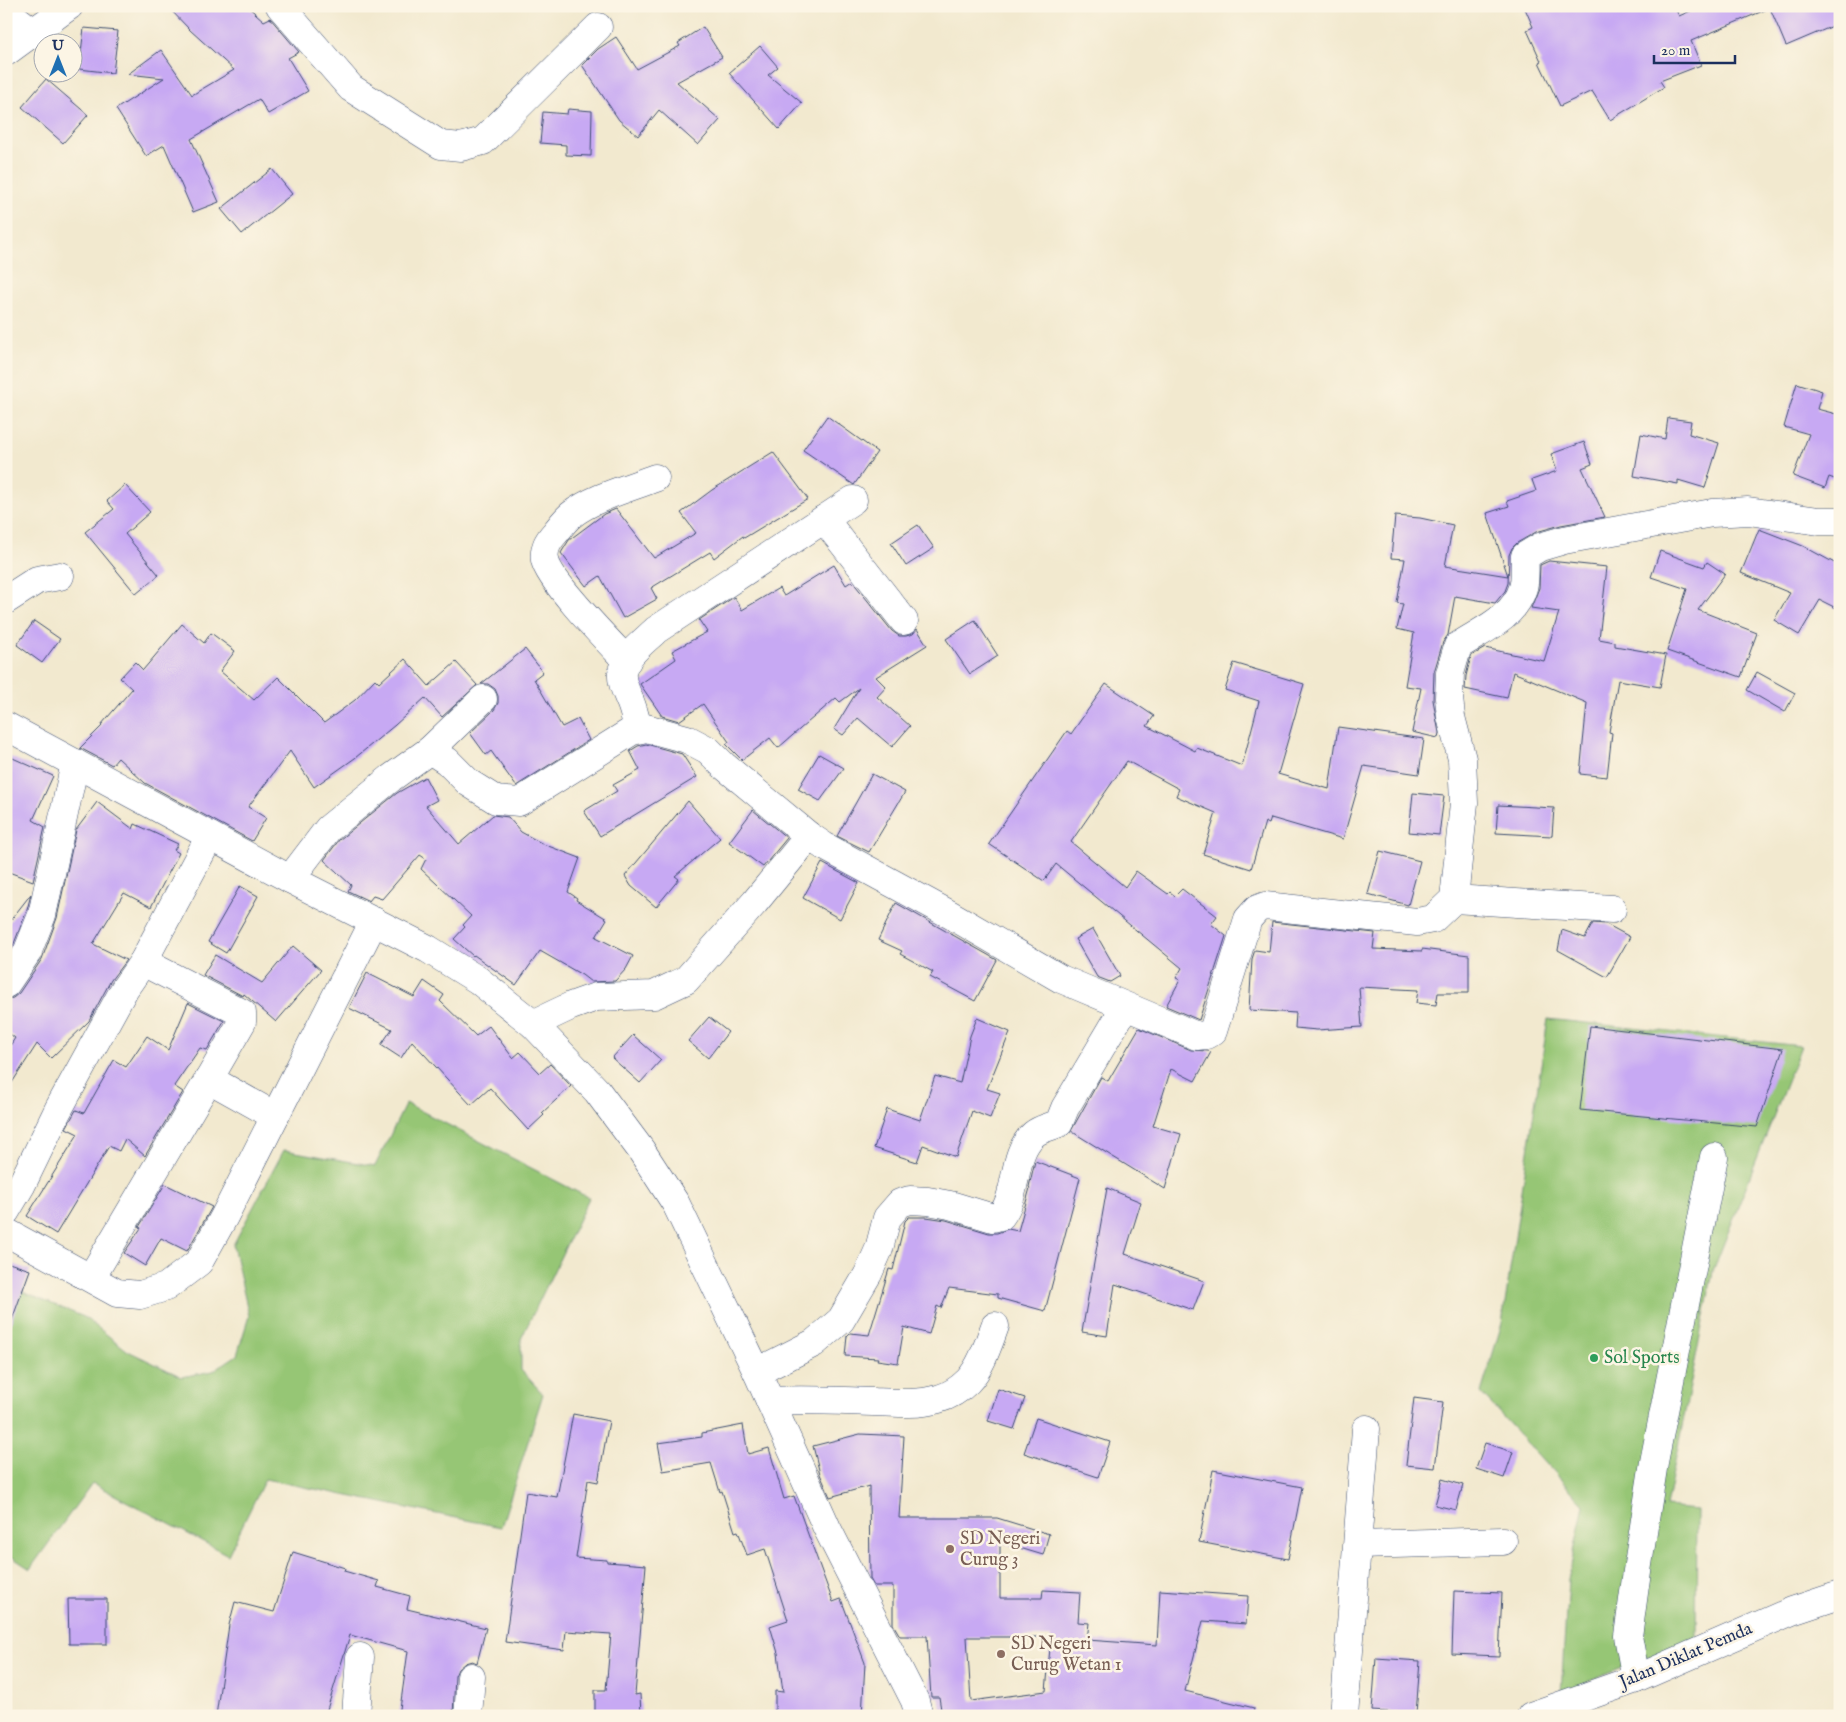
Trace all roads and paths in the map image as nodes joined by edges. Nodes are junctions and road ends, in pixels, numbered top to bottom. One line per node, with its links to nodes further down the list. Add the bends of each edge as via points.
1 (69, 6): 5 (street)
2 (280, 6): 4 (street, via 350,88 442,145 461,147 483,141)
3 (6, 12): 5 (street)
4 (598, 27)
5 (34, 32)
6 (32, 33): 7 (street)
7 (6, 52)
8 (654, 478): 15 (street, via 571,515 549,540 546,549 547,565 563,590)
9 (853, 500): 10 (street)
10 (824, 519): 14 (street); 15 (street, via 656,630)
11 (1840, 521): 24 (street, via 1748,511 1712,513 1564,540 1540,547 1525,556 1523,587 1515,606 1504,617 1458,646 1450,673 1451,717 1462,759 1464,803)
12 (60, 576): 13 (street, via 37,580)
13 (6, 600)
14 (904, 622)
15 (627, 661): 18 (street, via 622,674)
16 (483, 699): 19 (street)
17 (6, 726): 20 (street)
18 (639, 730): 19 (street, via 632,731 519,802 496,800 468,783 447,760); 22 (street, via 646,728 687,739 708,750)
19 (430, 750): 23 (street, via 328,828)
20 (75, 763): 21 (street); 28 (street, via 42,915 27,953)
21 (210, 836): 23 (street); 27 (street)
22 (808, 836): 29 (street, via 1061,979); 30 (street, via 686,980 654,995 596,997)
23 (290, 879): 26 (street)
24 (1454, 899): 25 (street); 29 (street, via 1433,919 1417,922 1265,906 1248,919 1213,1031 1197,1036)
25 (1612, 909)
26 (374, 921): 30 (street, via 478,980); 32 (street)
27 (143, 962): 31 (street, via 242,1013 242,1022); 34 (street, via 125,988)
28 (6, 984)
29 (1125, 1007): 38 (street, via 1059,1123 1035,1133 1028,1141 1001,1216 993,1218 928,1201 900,1202 887,1218 868,1274 840,1320 814,1343)
30 (533, 1024): 38 (street, via 597,1091 676,1204)
31 (209, 1079): 32 (street); 36 (street)
32 (275, 1116): 36 (street, via 199,1262 166,1287 140,1295 117,1292)
33 (1714, 1157): 46 (street, via 1654,1462 1637,1571 1628,1636)
34 (6, 1211)
35 (6, 1232): 36 (street)
36 (91, 1278)
37 (994, 1326): 39 (street, via 971,1377 943,1397 898,1403)
38 (757, 1372): 39 (street)
39 (770, 1402): 49 (street, via 828,1528 915,1701)
40 (1366, 1429): 42 (street)
41 (1503, 1540): 42 (street)
42 (1358, 1545): 50 (street)
43 (1840, 1595): 46 (street, Jalan Diklat Pemda, via 1792,1611)
44 (360, 1657): 47 (street)
45 (471, 1677): 48 (street)
46 (1636, 1679): 51 (street, Jalan Diklat Pemda)
47 (356, 1716)
48 (468, 1716)
49 (919, 1716)
50 (1344, 1716)
51 (1531, 1716)

